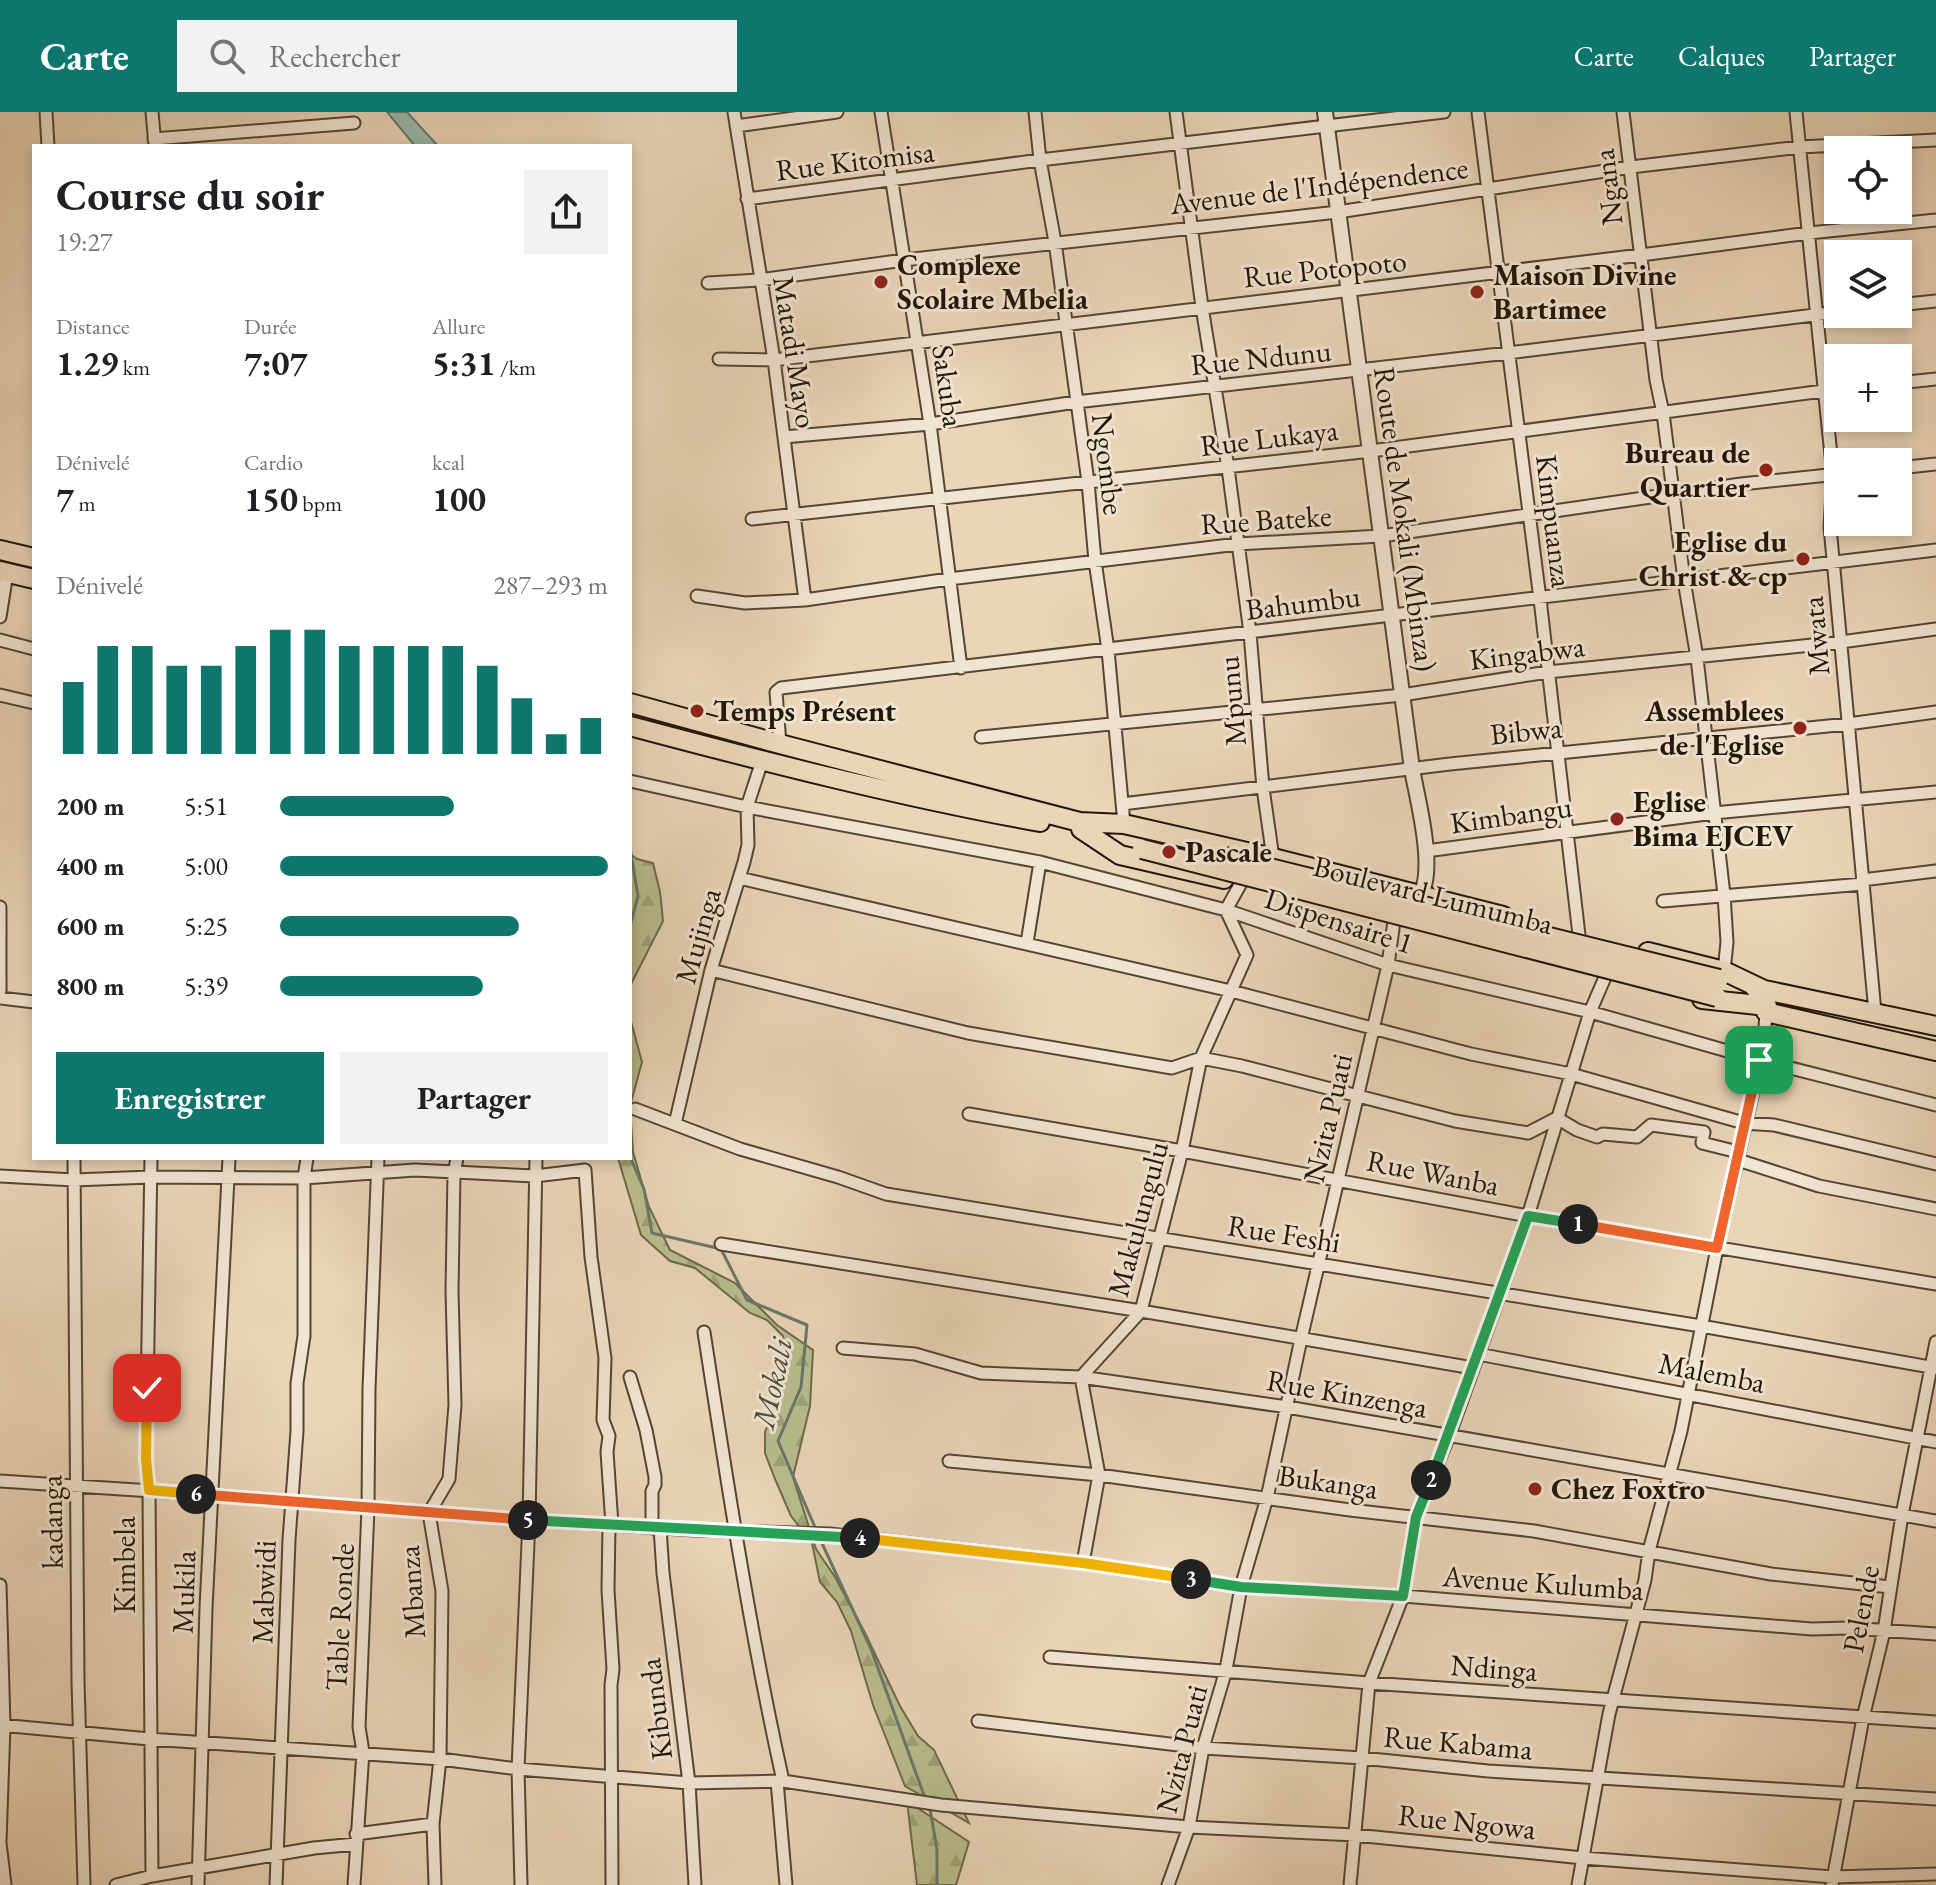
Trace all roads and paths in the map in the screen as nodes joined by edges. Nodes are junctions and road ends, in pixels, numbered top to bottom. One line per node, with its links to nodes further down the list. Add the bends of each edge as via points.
1 (46, 112): 17 (street)
2 (152, 112): 16 (street)
3 (734, 112): 14 (street, Matadi Mayo)
4 (837, 112): 14 (street)
5 (881, 112): 22 (street, Sakuba)
6 (1035, 112): 20 (street, Ngombe)
7 (1176, 112): 18 (street, Mpunu)
8 (1444, 112): 12 (street, Rue Kitomisa)
9 (1478, 112): 23 (street, Kimpuanza)
10 (1623, 112): 21 (street, Ngana)
11 (1796, 112): 19 (street, Mwata)
12 (1326, 119): 18 (street, Rue Kitomisa); 25 (street, Route de Mokali (Mbinza))
13 (354, 123): 16 (street)
14 (736, 126): 24 (street, Matadi Mayo)
15 (1936, 140): 19 (street, Avenue de l'Indépendence)
16 (155, 143)
17 (48, 144)
18 (1182, 145): 20 (street, Rue Kitomisa); 27 (street, Mpunu)
19 (1800, 147): 21 (street, Avenue de l'Indépendence); 28 (street, Mwata)
20 (1040, 160): 22 (street, Rue Kitomisa); 29 (street, Ngombe)
21 (1631, 167): 23 (street, Avenue de l'Indépendence); 30 (street, Ngana)
22 (893, 181): 24 (street, Rue Kitomisa); 31 (street, Sakuba)
23 (1488, 189): 25 (street, Avenue de l'Indépendence); 32 (street, Kimpuanza)
24 (747, 199): 33 (street, Matadi Mayo)
25 (1338, 212): 27 (street, Avenue de l'Indépendence); 35 (street, Route de Mokali (Mbinza))
26 (1936, 220): 28 (street, Rue Potopoto)
27 (1191, 228): 29 (street, Avenue de l'Indépendence); 38 (street, Mpunu)
28 (1809, 233): 30 (street, Rue Potopoto); 40 (street, Mwata)
29 (1055, 242): 31 (street, Avenue de l'Indépendence); 41 (street, Ngombe)
30 (1641, 255): 32 (street, Rue Potopoto); 42 (street, Ngana)
31 (904, 260): 33 (street, Avenue de l'Indépendence); 43 (street, Sakuba)
32 (1498, 273): 35 (street, Rue Potopoto); 45 (street, Kimpuanza)
33 (759, 280): 34 (street, Avenue de l'Indépendence); 47 (street, Matadi Mayo)
34 (708, 283)
35 (1349, 291): 38 (street, Rue Potopoto); 48 (street, Route de Mokali (Mbinza))
36 (1936, 301): 37 (street)
37 (1912, 304)
38 (1202, 307): 41 (street, Rue Potopoto); 51 (street, Mpunu)
39 (1824, 313): 40 (street, Rue Ndunu)
40 (1817, 314): 42 (street, Rue Ndunu); 44 (street, Mwata)
41 (1065, 323): 43 (street, Rue Potopoto); 53 (street, Ngombe)
42 (1650, 336): 45 (street, Rue Ndunu); 54 (street, Ngana)
43 (918, 343): 47 (street, Rue Potopoto); 55 (street, Sakuba)
44 (1824, 349)
45 (1508, 353): 48 (street, Rue Ndunu); 56 (street, Kimpuanza)
46 (719, 359): 47 (street, Rue Potopoto)
47 (774, 360): 57 (street, Matadi Mayo)
48 (1360, 371): 51 (street, Rue Ndunu); 58 (street, Route de Mokali (Mbinza))
49 (1936, 379): 50 (street)
50 (1912, 382)
51 (1216, 388): 53 (street, Rue Ndunu); 61 (street, Mpunu)
52 (1824, 390): 54 (street, Rue Lukaya)
53 (1076, 402): 55 (street, Rue Ndunu); 63 (street, Ngombe)
54 (1663, 413): 56 (street, Rue Lukaya); 64 (street, Ngana)
55 (930, 424): 57 (street, Rue Ndunu); 65 (street, Sakuba)
56 (1518, 432): 58 (street, Rue Lukaya); 67 (street, Kimpuanza)
57 (784, 437): 66 (street, Matadi Mayo)
58 (1371, 451): 61 (street, Rue Lukaya); 69 (street, Route de Mokali (Mbinza))
59 (1936, 464): 60 (street)
60 (1912, 467)
61 (1228, 468): 63 (street, Rue Lukaya); 71 (street, Mpunu)
62 (1824, 475): 64 (street, Rue Bateke)
63 (1088, 482): 65 (street, Rue Lukaya); 75 (street, Ngombe)
64 (1673, 495): 67 (street, Rue Bateke); 80 (street, Ngana)
65 (938, 500): 66 (street, Rue Lukaya); 79 (street, Sakuba)
66 (796, 513): 68 (street, Rue Lukaya); 83 (street, Matadi Mayo)
67 (1528, 515): 69 (street, Rue Bateke); 82 (street, Kimpuanza)
68 (752, 519)
69 (1381, 536): 71 (street, Rue Bateke); 85 (street, Route de Mokali (Mbinza))
70 (1831, 536): 76 (street, Mwata)
71 (1238, 544): 75 (street, Rue Bateke); 87 (street, Mpunu)
72 (0, 550): 74 (highway)
73 (1936, 550): 76 (street, Bahumbu)
74 (32, 558)
75 (1095, 561): 79 (street, Rue Bateke); 91 (street, Ngombe)
76 (1832, 561): 80 (street, Bahumbu); 89 (street, Mwata)
77 (4, 572): 78 (highway); 84 (street)
78 (32, 579)
79 (949, 579): 83 (street, Rue Bateke); 93 (street, Sakuba)
80 (1684, 580): 82 (street, Bahumbu); 92 (street, Ngana)
81 (697, 596): 83 (street, Rue Bateke, via 745,603)
82 (1540, 599): 85 (street, Bahumbu); 94 (street, Kimpuanza)
83 (805, 600)
84 (0, 617)
85 (1392, 617): 87 (street, Bahumbu); 96 (street, Route de Mokali (Mbinza))
86 (1936, 629): 89 (street, Kingabwa)
87 (1250, 633): 91 (street, Bahumbu); 99 (street, Mpunu)
88 (0, 640): 90 (street)
89 (1841, 642): 92 (street, Kingabwa); 102 (street, Mwata)
90 (32, 648)
91 (1108, 650): 93 (street, Bahumbu); 101 (street, Ngombe)
92 (1697, 658): 94 (street, Kingabwa); 104 (street, Ngana)
93 (961, 668): 106 (street, Bahumbu, via 779,689)
94 (1548, 672): 96 (street, Kingabwa); 107 (street, Kimpuanza)
95 (0, 695): 97 (street)
96 (1402, 695): 99 (street, Kingabwa); 109 (street, Route de Mokali (Mbinza))
97 (32, 703)
98 (632, 704): 106 (highway, Boulevard Lumumba)
99 (1258, 709): 101 (street, Kingabwa); 111 (street, Mpunu)
100 (1936, 712): 102 (street, Bibwa)
101 (1115, 724): 105 (street, Kingabwa); 114 (street, Ngombe)
102 (1848, 724): 104 (street, Bibwa); 113 (street, Mwata)
103 (632, 727): 108 (highway, Boulevard Lumumba)
104 (1705, 736): 107 (street, Bibwa); 116 (street, Ngana)
105 (981, 737)
106 (780, 744): 118 (highway, Boulevard Lumumba, via 991,797)
107 (1558, 752): 109 (street, Bibwa); 119 (street, Kimpuanza)
108 (762, 761): 115 (street, Mujinga); 118 (highway, Boulevard Lumumba, via 976,810)
109 (1412, 769): 111 (street, Bibwa); 120 (street, Route de Mokali (Mbinza))
110 (632, 781): 115 (street, Dispensaire 1)
111 (1263, 788): 114 (street, Bibwa); 121 (street, Mpunu)
112 (1936, 792): 113 (street, Kimbangu)
113 (1853, 799): 116 (street, Kimbangu); 125 (street, Mwata)
114 (1122, 804): 117 (street, Ngombe)
115 (747, 807): 122 (street, Dispensaire 1); 124 (street, Mujinga, via 748,845)
116 (1714, 813): 119 (street, Kimbangu); 127 (street, Ngana)
117 (1124, 824): 118 (highway); 121 (highway)
118 (1080, 826): 126 (highway, via 1120,855); 138 (highway, Boulevard Lumumba, bridge)
119 (1567, 832): 120 (street, Kimbangu); 133 (street, Kimpuanza)
120 (1426, 851): 128 (street, Route de Mokali (Mbinza))
121 (1273, 858): 128 (highway)
122 (1040, 862): 131 (street, Dispensaire 1); 134 (street)
123 (1936, 871): 125 (street)
124 (739, 878): 134 (street); 136 (street, Mujinga)
125 (1863, 882): 127 (street); 145 (street, Mwata)
126 (1241, 883): 131 (street); 132 (highway)
127 (1724, 895): 129 (street); 138 (street, Ngana, via 1727,942)
128 (1422, 896): 132 (street); 133 (highway)
129 (1663, 901)
130 (0, 907): 139 (street)
131 (1226, 910): 135 (street, Dispensaire 1); 140 (street, Makulungulu, via 1247,955)
132 (1394, 921): 135 (street, Nzita Puati); 137 (highway)
133 (1579, 935): 138 (highway)
134 (1027, 943): 140 (street)
135 (1388, 965): 144 (street, Dispensaire 1); 147 (street, Nzita Puati)
136 (711, 970): 149 (street, via 982,1036 1172,1068); 158 (street, Mujinga)
137 (1606, 975): 143 (highway, via 1707,1000); 144 (street)
138 (1720, 982): 143 (highway, Boulevard Lumumba)
139 (0, 991)
140 (1231, 991): 147 (street); 149 (street, Makulungulu)
141 (0, 998): 142 (street)
142 (32, 1002)
143 (1766, 1003): 145 (highway, Boulevard Lumumba); 148 (highway, Boulevard Lumumba); 150 (street)
144 (1590, 1012): 150 (street, Dispensaire 1); 151 (street)
145 (1875, 1012): 146 (highway, Boulevard Lumumba)
146 (1936, 1026)
147 (1373, 1029): 151 (street); 152 (street, Nzita Puati)
148 (1936, 1051)
149 (1201, 1058): 152 (street); 159 (street, Makulungulu)
150 (1759, 1060): 153 (street, Dispensaire 1); 157 (street)
151 (1571, 1074): 156 (street); 157 (street)
152 (1357, 1097): 156 (street, via 1528,1133); 176 (street, Nzita Puati)
153 (1936, 1105)
154 (635, 1109): 158 (street, Rue Feshi)
155 (969, 1114): 159 (street, Rue Wanba)
156 (1557, 1118): 167 (street, via 1597,1137 1637,1137 1651,1125 1704,1132 1702,1143 1734,1151); 179 (street)
157 (1744, 1123): 167 (street); 168 (street, via 1774,1125)
158 (675, 1124): 180 (street, Rue Feshi, via 886,1194)
159 (1182, 1151): 176 (street, Rue Wanba); 180 (street, Makulungulu)
160 (74, 1160): 177 (street, kadanga)
161 (151, 1160): 173 (street, Kimbela)
162 (229, 1160): 174 (street, Mukila)
163 (307, 1160): 175 (street, Mabwidi)
164 (378, 1160): 169 (street, Table Ronde)
165 (457, 1160): 170 (street, Mbanza)
166 (536, 1160): 172 (street)
167 (1738, 1160): 178 (street, via 1819,1186); 182 (street)
168 (1936, 1164)
169 (378, 1173): 170 (street); 175 (street); 211 (street, Table Ronde)
170 (454, 1174): 172 (street); 212 (street, Mbanza, via 455,1405 449,1479)
171 (0, 1176): 177 (street)
172 (535, 1176): 215 (street); 217 (street, via 585,1170 605,1358)
173 (150, 1177): 174 (street); 177 (street); 207 (street, Kimbela)
174 (228, 1178): 175 (street); 208 (street, Mukila)
175 (304, 1178): 210 (street, Mabwidi, via 304,1336)
176 (1338, 1179): 179 (street, Rue Wanba); 183 (street, Nzita Puati)
177 (74, 1180): 206 (street, kadanga)
178 (1936, 1209)
179 (1528, 1216): 182 (street, Rue Wanba); 185 (street)
180 (1161, 1238): 183 (street, Rue Feshi); 186 (street, Makulungulu)
181 (721, 1244): 186 (street)
182 (1717, 1248): 184 (street, Rue Wanba); 187 (street)
183 (1319, 1264): 185 (street, Rue Feshi); 189 (street, Nzita Puati)
184 (1936, 1284)
185 (1499, 1293): 187 (street, Rue Feshi); 192 (street)
186 (1141, 1311): 189 (street); 196 (street, Makulungulu)
187 (1701, 1326): 193 (street, Rue Feshi); 197 (street)
188 (704, 1332): 219 (street)
189 (1301, 1339): 194 (street); 198 (street, Nzita Puati)
190 (1936, 1342): 193 (street, Pelende)
191 (843, 1348): 196 (street, Rue Kinzenga, via 915,1354 981,1373)
192 (1478, 1354): 194 (street); 197 (street, Malemba)
193 (1934, 1367): 200 (street, Pelende)
194 (1473, 1368): 199 (street)
195 (630, 1377): 218 (street, Kibunda, via 655,1477 651,1509)
196 (1081, 1377): 198 (street, Rue Kinzenga); 204 (street)
197 (1687, 1392): 200 (street, Malemba); 203 (street)
198 (1287, 1407): 199 (street, Rue Kinzenga); 209 (street, Nzita Puati)
199 (1449, 1436): 203 (street, Rue Kinzenga); 214 (street)
200 (1917, 1438): 201 (street, Malemba); 213 (street, Pelende)
201 (1936, 1442)
202 (949, 1461): 204 (street, Bukanga)
203 (1669, 1474): 213 (street, Rue Kinzenga); 220 (street)
204 (1099, 1475): 209 (street, Bukanga); 221 (street)
205 (0, 1481): 206 (street, Avenue Kulumba)
206 (76, 1485): 207 (street, Avenue Kulumba); 237 (street, kadanga)
207 (149, 1490): 208 (street, Avenue Kulumba); 238 (street, Kimbela)
208 (212, 1495): 210 (street, Avenue Kulumba); 239 (street, Mukila)
209 (1267, 1498): 214 (street, Bukanga); 223 (street, Nzita Puati)
210 (293, 1501): 211 (street, Avenue Kulumba); 240 (street, Mabwidi)
211 (368, 1508): 212 (street, Avenue Kulumba); 242 (street, Table Ronde, via 359,1727)
212 (429, 1513): 215 (street, Avenue Kulumba); 244 (street, Mbanza, via 442,1591)
213 (1902, 1515): 216 (street, Rue Kinzenga); 224 (street, Pelende)
214 (1416, 1517): 220 (street, Bukanga); 225 (street)
215 (529, 1520): 217 (street, Avenue Kulumba); 245 (street)
216 (1936, 1521)
217 (610, 1525): 218 (street, Avenue Kulumba); 246 (street)
218 (656, 1528): 219 (street, Avenue Kulumba); 249 (street, Kibunda)
219 (735, 1532): 221 (street, Avenue Kulumba, via 830,1534); 248 (street)
220 (1649, 1551): 224 (street, Bukanga, via 1771,1574); 226 (street)
221 (1083, 1563): 223 (street, Avenue Kulumba)
222 (0, 1585): 236 (street)
223 (1241, 1587): 225 (street, Avenue Kulumba); 230 (street, Nzita Puati)
224 (1890, 1587): 227 (street, Pelende)
225 (1403, 1596): 226 (street, Avenue Kulumba); 231 (street)
226 (1636, 1615): 227 (street, Avenue Kulumba); 232 (street)
227 (1884, 1631): 228 (street, Avenue Kulumba); 233 (street, Pelende)
228 (1936, 1634)
229 (1050, 1657): 230 (street, Ndinga)
230 (1226, 1670): 231 (street, Ndinga); 241 (street, Nzita Puati)
231 (1369, 1683): 232 (street, Ndinga); 243 (street)
232 (1614, 1701): 233 (street, Ndinga); 247 (street)
233 (1863, 1718): 235 (street, Ndinga); 250 (street, Pelende)
234 (978, 1721): 241 (street, Rue Kabama)
235 (1936, 1722)
236 (2, 1725): 237 (street, Rue Ngowa); 262 (street, via 0,1843)
237 (80, 1732): 238 (street, Rue Ngowa); 263 (street, kadanga)
238 (149, 1739): 239 (street, Rue Ngowa); 260 (street, Kimbela)
239 (202, 1741): 240 (street, Rue Ngowa); 258 (street, Mukila)
240 (280, 1747): 242 (street, Rue Ngowa); 256 (street, Mabwidi)
241 (1203, 1748): 243 (street, Rue Kabama); 253 (street, Nzita Puati)
242 (363, 1752): 244 (street, Rue Ngowa); 255 (street, Table Ronde)
243 (1362, 1758): 247 (street, Rue Kabama); 254 (street)
244 (440, 1759): 245 (street, Rue Ngowa); 252 (street, Mbanza)
245 (518, 1769): 246 (street, Rue Ngowa); 269 (street)
246 (611, 1776): 249 (street, Rue Ngowa); 270 (street)
247 (1599, 1777): 250 (street, Rue Kabama); 257 (street)
248 (780, 1781): 249 (street, Rue Ngowa); 253 (street, Rue Ngowa, via 941,1805); 272 (street)
249 (689, 1783): 271 (street, Kibunda)
250 (1848, 1795): 251 (street, Rue Kabama); 261 (street, Pelende)
251 (1936, 1799)
252 (433, 1824): 255 (street); 268 (street, Mbanza)
253 (1189, 1827): 254 (street, Rue Ngowa); 273 (street, Nzita Puati)
254 (1355, 1835): 257 (street, Rue Ngowa); 274 (street)
255 (356, 1839): 256 (street); 267 (street, Table Ronde)
256 (278, 1855): 258 (street); 266 (street, Mabwidi)
257 (1583, 1858): 261 (street, Rue Ngowa); 275 (street)
258 (199, 1869): 260 (street); 265 (street, Mukila)
259 (1936, 1874): 261 (street, Rue Ngowa)
260 (152, 1876): 264 (street)
261 (1832, 1881)
262 (5, 1885)
263 (84, 1885)
264 (116, 1885)
265 (198, 1885)
266 (276, 1885)
267 (354, 1885)
268 (435, 1885)
269 (521, 1885)
270 (612, 1885)
271 (695, 1885)
272 (786, 1885)
273 (1168, 1885)
274 (1350, 1885)
275 (1578, 1885)

